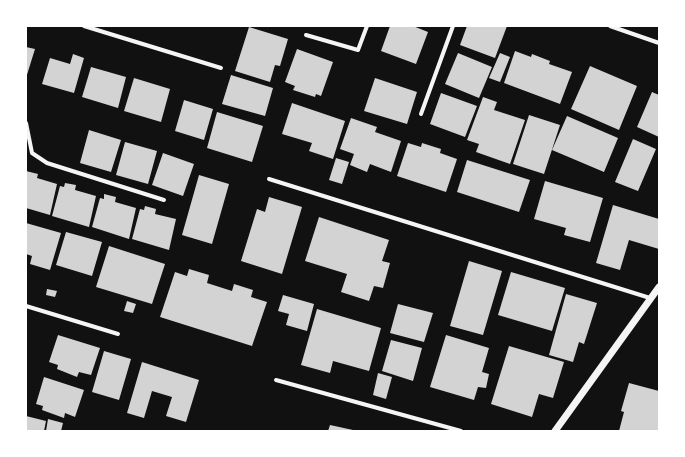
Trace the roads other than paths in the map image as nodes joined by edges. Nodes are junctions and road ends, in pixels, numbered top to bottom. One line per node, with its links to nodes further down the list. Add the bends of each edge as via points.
1 (84, 26): 7 (street)
2 (367, 26): 5 (street, via 358,50)
3 (453, 26): 8 (street)
4 (610, 26): 6 (street)
5 (306, 35)
6 (659, 43)
7 (221, 68)
8 (421, 114)
9 (26, 123): 11 (street, via 32,153 47,163)
10 (269, 179): 13 (street)
11 (164, 200)
12 (659, 287): 13 (street)
13 (650, 298): 18 (street)
14 (26, 306): 15 (street)
15 (118, 334)
16 (276, 380): 17 (street)
17 (461, 431)
18 (555, 431)

